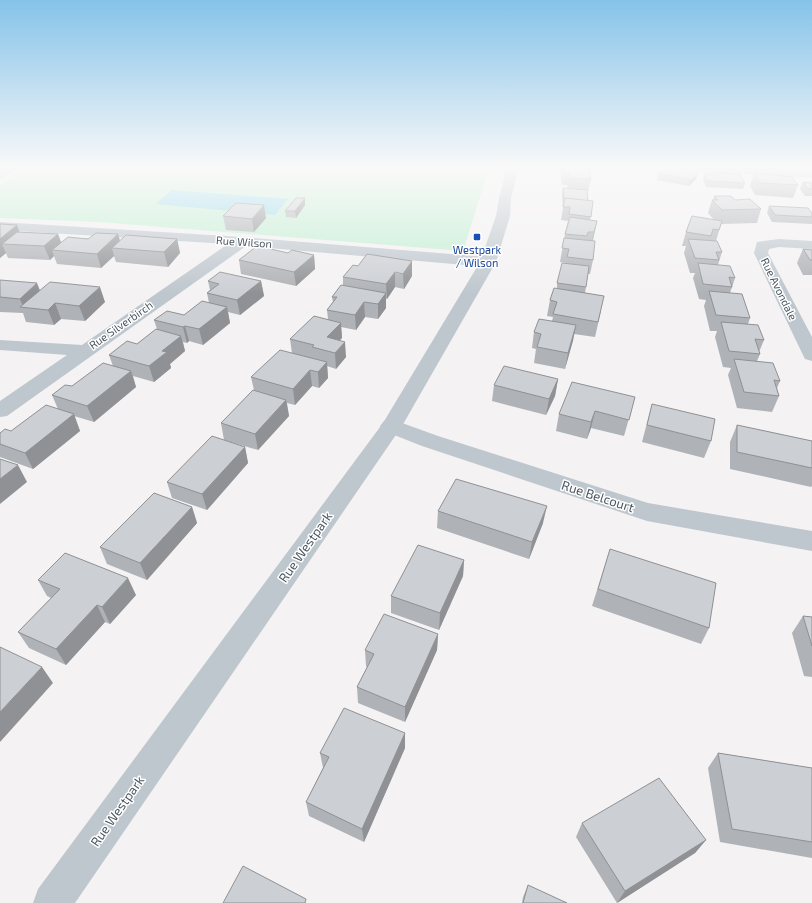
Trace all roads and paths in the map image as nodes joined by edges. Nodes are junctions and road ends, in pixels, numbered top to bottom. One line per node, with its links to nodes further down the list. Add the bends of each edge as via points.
1 (504, 210): 5 (street, Rue Westpark)
2 (0, 226): 3 (street, Rue Wilson)
3 (243, 241): 5 (street, Rue Wilson); 8 (street, Rue Silverbirch)
4 (812, 245): 7 (street, Rue Avondale, via 762,245 761,253)
5 (488, 262): 10 (street, Rue Westpark)
6 (0, 345): 8 (street)
7 (810, 348)
8 (85, 351): 9 (street, Rue Silverbirch)
9 (0, 411)
10 (391, 426): 11 (street, Rue Belcourt, via 647,512); 12 (street, Rue Westpark)
11 (812, 541)
12 (52, 903)

